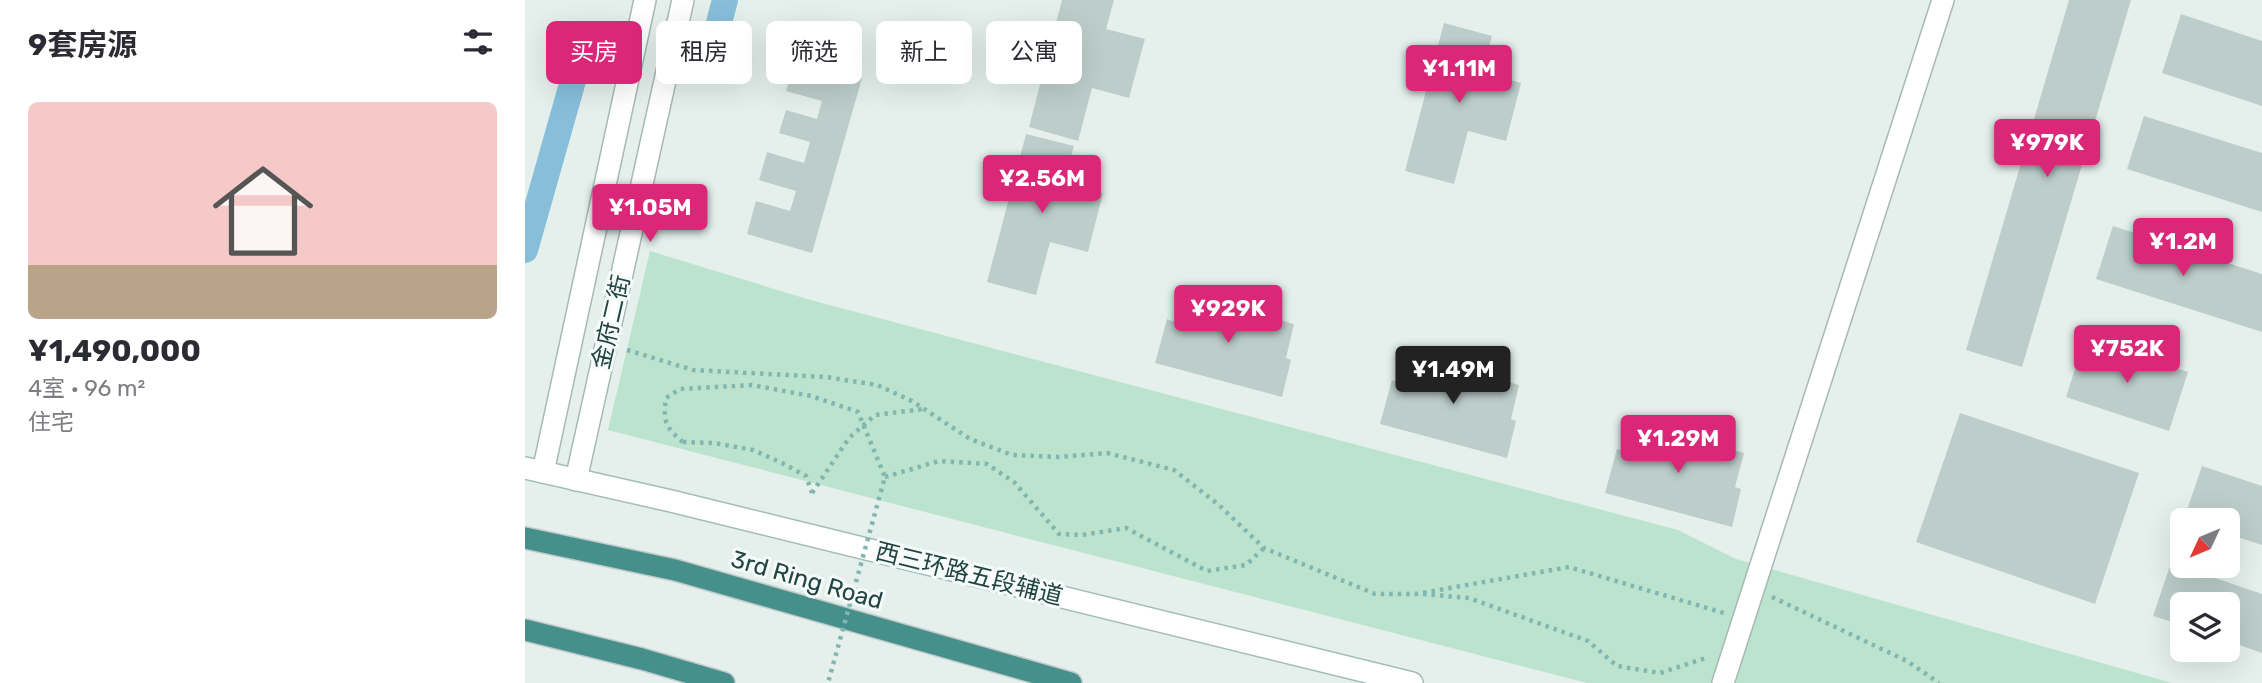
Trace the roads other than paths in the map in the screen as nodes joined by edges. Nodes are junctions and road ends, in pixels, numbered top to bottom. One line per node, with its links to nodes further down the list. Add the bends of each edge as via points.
1 (645, 0): 4 (street, 金府二街)
2 (683, 0): 5 (street, 金府二街)
3 (1943, 0): 8 (street)
4 (534, 470): 5 (street, 西三环路五段辅道)
5 (576, 480): 11 (street, 西三环路五段辅道)
6 (525, 538): 10 (highway, 3rd Ring Road, via 675,570)
7 (525, 630): 9 (highway)
8 (1726, 674)
9 (724, 683)
10 (1071, 683)
11 (1412, 683)

